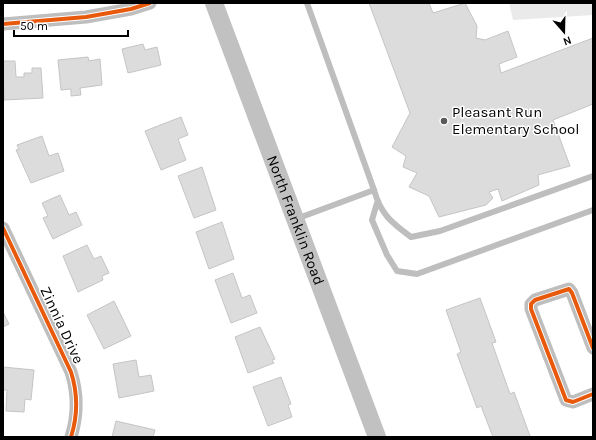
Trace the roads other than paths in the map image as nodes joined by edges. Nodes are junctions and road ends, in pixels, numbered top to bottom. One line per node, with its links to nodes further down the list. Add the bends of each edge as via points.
1 (150, 3): 4 (street, via 86,17)
2 (214, 3): 9 (main road, North Franklin Road)
3 (307, 3): 6 (lane)
4 (3, 24)
5 (593, 176): 7 (lane, via 440,231 411,237 389,221)
6 (374, 190): 7 (lane); 9 (lane)
7 (377, 203): 8 (lane, via 372,220 396,271 417,274)
8 (593, 210)
9 (295, 219): 14 (main road, North Franklin Road)
10 (3, 228): 13 (street, Zinnia Drive, via 71,372 77,407)
11 (593, 348): 12 (street, via 569,289 535,300 531,304 566,400 573,402)
12 (593, 394)
13 (71, 437)
14 (377, 437)

